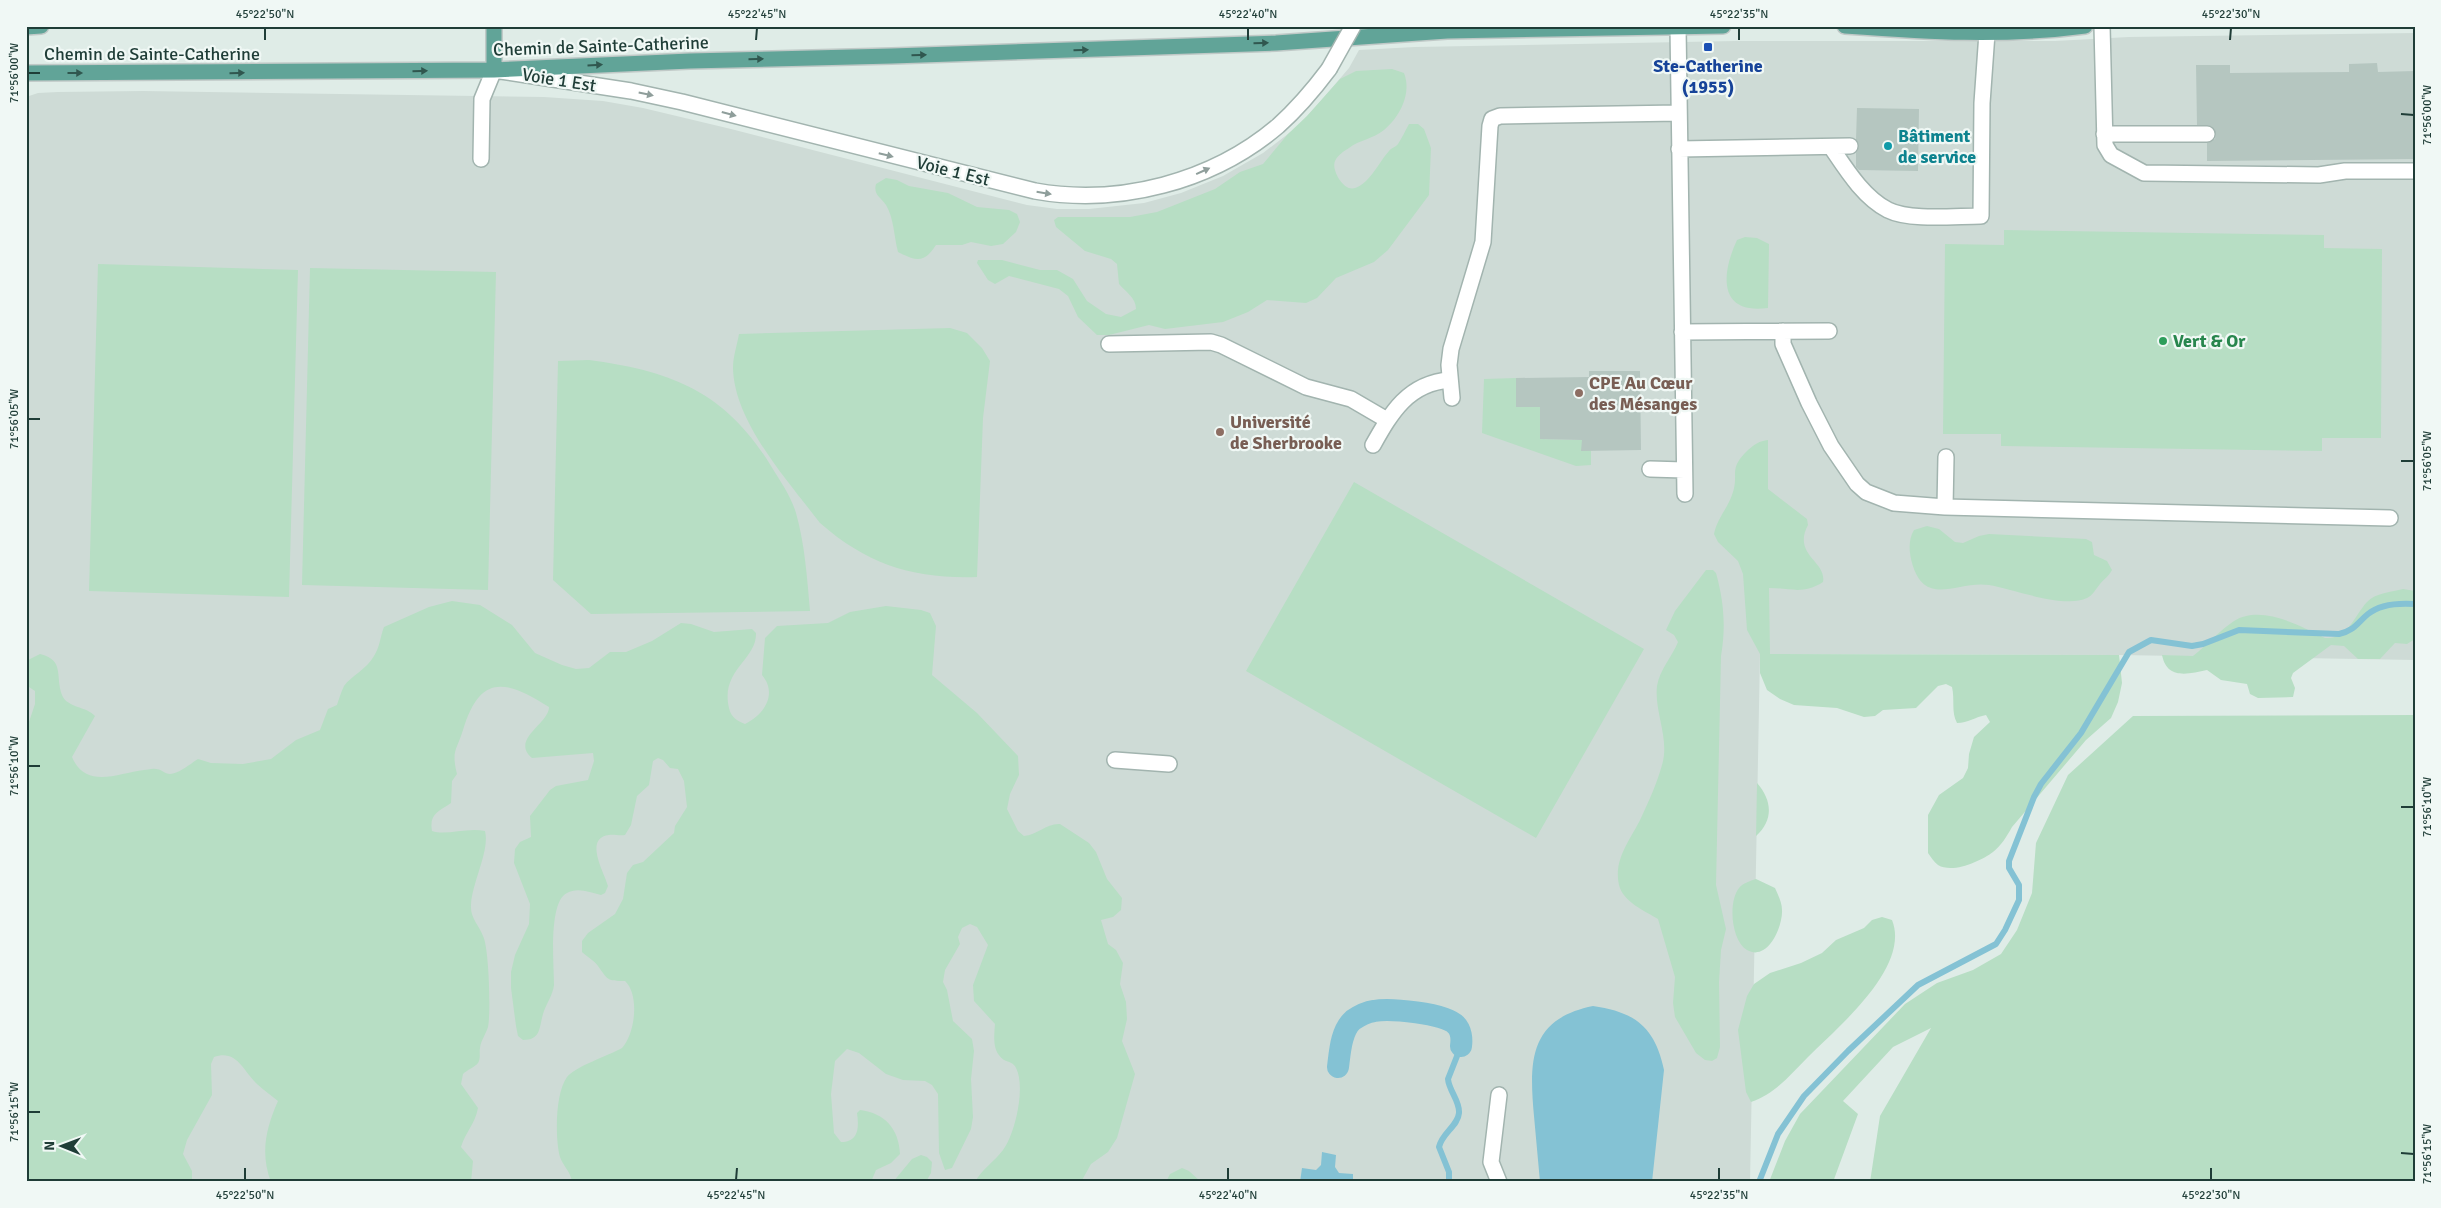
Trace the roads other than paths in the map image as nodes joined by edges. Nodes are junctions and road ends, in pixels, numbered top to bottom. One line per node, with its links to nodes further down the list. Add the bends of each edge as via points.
1 (26, 26): 2 (main road, Chemin de Sainte-Catherine)
2 (41, 26)
3 (494, 26): 13 (main road)
4 (1353, 26): 13 (lane, Voie 1 Est, one-way to 4, bridge, via 650,95 1015,187 1084,196 1125,193 1190,177 1251,146 1308,95 1329,69)
5 (1387, 26): 11 (main road, Chemin de Sainte-Catherine)
6 (1723, 26): 9 (main road, Chemin de Sainte-Catherine)
7 (1845, 26): 12 (main road, via 1949,34)
8 (2102, 26): 16 (lane)
9 (1678, 27): 11 (main road, Chemin de Sainte-Catherine); 15 (lane)
10 (2080, 27): 12 (main road, via 2038,33)
11 (1447, 31): 13 (main road, Chemin de Sainte-Catherine, one-way to 11, via 1276,43)
12 (1987, 33): 18 (lane, via 1982,103 1981,216 1910,215 1889,210 1858,184)
13 (494, 70): 14 (main road, Chemin de Sainte-Catherine, one-way to 13); 21 (lane, via 482,99)
14 (26, 74)
15 (1679, 114): 20 (lane); 27 (lane, via 1500,116 1492,119 1482,242 1451,349)
16 (2104, 134): 17 (lane); 22 (lane, via 2105,145 2111,155 2144,173 2319,175 2369,165)
17 (2207, 134)
18 (1831, 146): 19 (lane); 20 (lane)
19 (1850, 146)
20 (1680, 149): 25 (lane)
21 (481, 159)
22 (2415, 171)
23 (1783, 331): 24 (lane); 25 (lane); 35 (lane, via 1782,344 1809,403 1831,446 1857,484 1866,492 1894,503)
24 (1830, 331)
25 (1682, 332): 33 (lane)
26 (1109, 344): 29 (lane, via 1211,342 1306,387 1357,401)
27 (1450, 380): 28 (lane); 29 (lane, via 1436,382 1408,396)
28 (1452, 398)
29 (1387, 420): 30 (lane)
30 (1372, 445)
31 (1946, 457): 35 (lane)
32 (1650, 469): 33 (lane)
33 (1684, 470): 34 (lane)
34 (1685, 494)
35 (1945, 507): 36 (lane)
36 (2390, 518)
37 (1115, 760): 38 (lane)
38 (1169, 764)
39 (1499, 1095): 40 (lane, via 1491,1162)
40 (1499, 1182)

